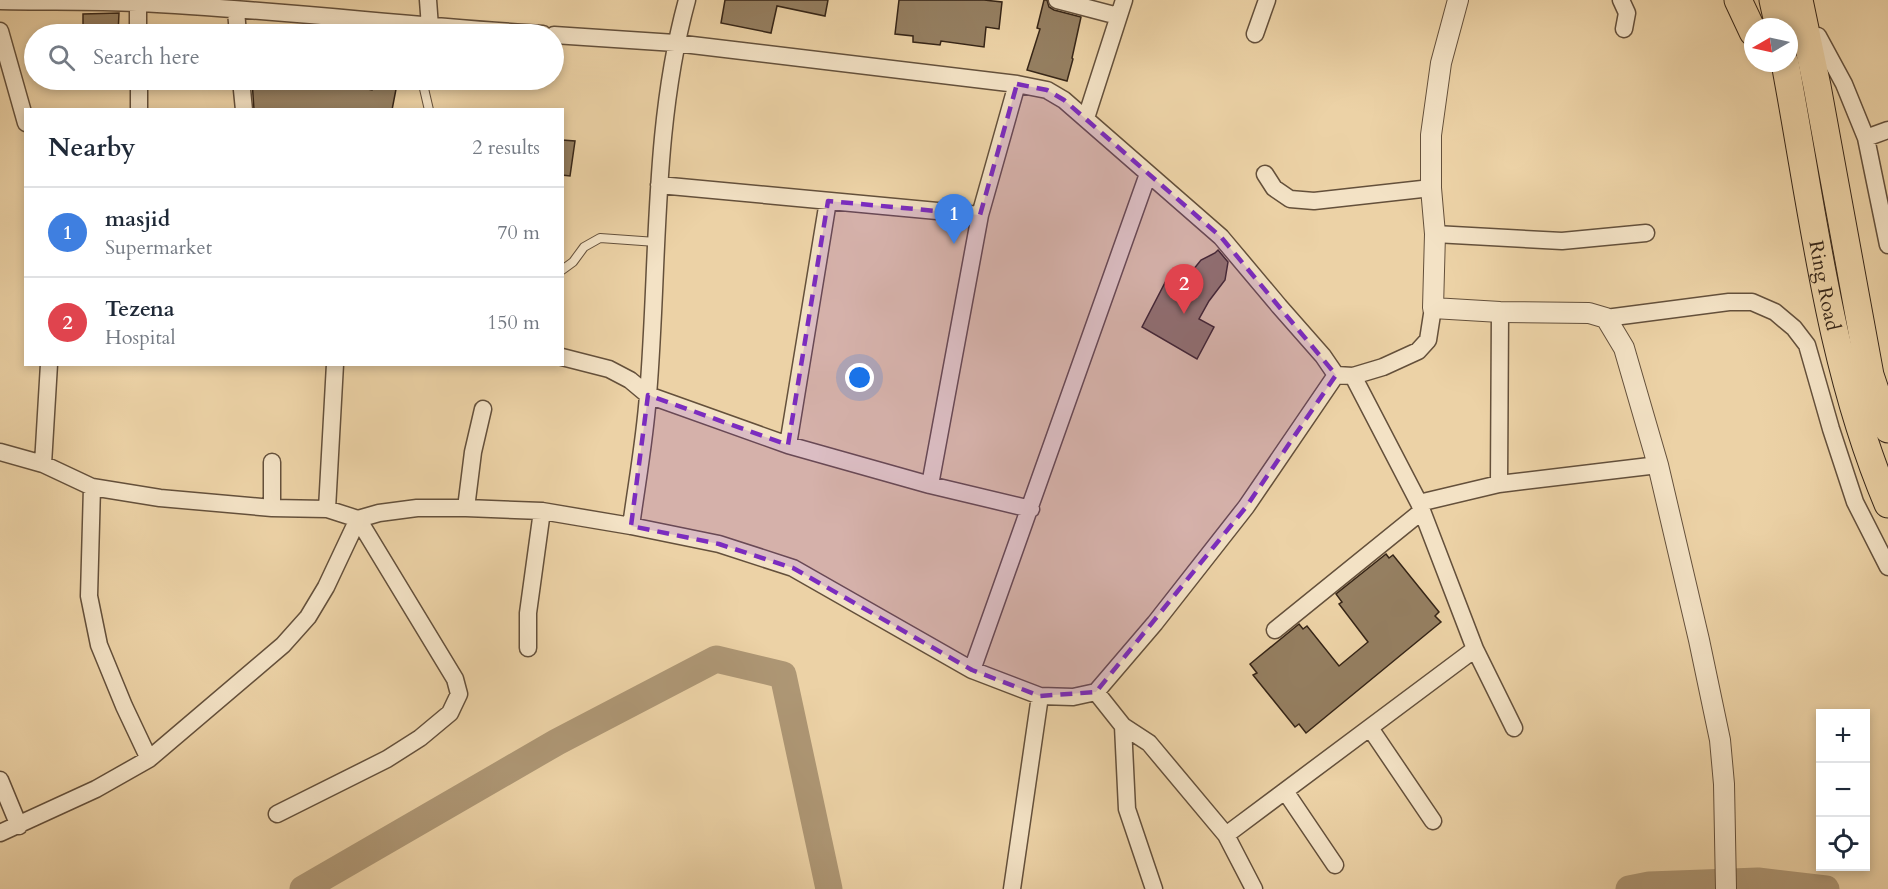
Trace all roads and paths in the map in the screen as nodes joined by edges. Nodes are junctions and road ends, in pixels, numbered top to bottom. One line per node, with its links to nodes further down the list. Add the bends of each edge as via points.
1 (428, 0): 20 (street)
2 (687, 0): 26 (street)
3 (1057, 0): 13 (street)
4 (1267, 0): 23 (street)
5 (1458, 0): 45 (street, via 1441,63 1431,135)
6 (1621, 0): 21 (street, via 1627,13)
7 (1738, 0): 15 (highway)
8 (1773, 0): 16 (highway)
9 (1799, 0): 30 (highway, Ring Road)
10 (1819, 0): 25 (highway)
11 (0, 1): 12 (street)
12 (138, 3): 14 (street); 17 (street)
13 (1121, 8): 38 (street)
14 (236, 10): 18 (street); 19 (street)
15 (1746, 18)
16 (1777, 18)
17 (138, 24)
18 (237, 24)
19 (391, 24)
20 (429, 24)
21 (1624, 29)
22 (0, 31): 37 (street)
23 (1255, 34)
24 (564, 36): 26 (street)
25 (1818, 36): 30 (highway); 41 (street, via 1844,84)
26 (675, 43): 29 (street); 44 (street)
27 (1772, 72): 39 (highway)
28 (1787, 72): 39 (highway, Ring Road)
29 (1017, 84): 38 (street, via 1047,90); 47 (street)
30 (1817, 86): 62 (highway, Ring Road, via 1870,375)
31 (139, 90): 34 (street)
32 (243, 90): 35 (street)
33 (424, 90): 36 (lane)
34 (139, 108)
35 (244, 108)
36 (429, 108)
37 (24, 116)
38 (1086, 118): 42 (street)
39 (1796, 122): 71 (highway, Ring Road, via 1844,378)
40 (1888, 130): 41 (street)
41 (1866, 138): 51 (street)
42 (1149, 174): 59 (street, via 1221,237 1323,356); 76 (street)
43 (1265, 174): 45 (street, via 1274,188 1290,199 1314,201)
44 (659, 185): 46 (street); 50 (street)
45 (1431, 188): 49 (street)
46 (828, 201): 47 (street); 63 (street)
47 (980, 215): 69 (street)
48 (1646, 233): 49 (street, via 1562,241)
49 (1435, 234): 53 (street)
50 (656, 242): 52 (lane, via 600,238 584,247); 60 (street)
51 (1888, 245)
52 (564, 269)
53 (1433, 308): 54 (street); 59 (street, via 1428,340 1418,351 1383,367)
54 (1500, 312): 55 (street, via 1589,313); 68 (street)
55 (1606, 318): 67 (street, via 1624,348); 80 (street, via 1752,302 1775,312 1794,328 1808,345 1855,502)
56 (564, 358): 60 (street, via 609,369)
57 (49, 366): 66 (street)
58 (335, 366): 74 (street)
59 (1344, 375): 72 (street); 85 (street, via 1246,507)
60 (648, 395): 63 (street); 79 (street)
61 (483, 409): 75 (street)
62 (1888, 429)
63 (788, 445): 69 (street)
64 (0, 452): 66 (street)
65 (272, 462): 73 (street)
66 (43, 464): 70 (street)
67 (1658, 465): 68 (street); 102 (street, via 1720,740)
68 (1499, 484): 72 (street)
69 (930, 485): 76 (street)
70 (92, 487): 73 (street, via 160,498); 90 (street, via 89,596 99,645)
71 (1888, 504)
72 (1420, 507): 81 (street); 83 (street)
73 (272, 508): 74 (street)
74 (327, 508): 78 (street)
75 (466, 508): 77 (street); 78 (street, via 417,508)
76 (1031, 508): 84 (street)
77 (542, 511): 79 (street); 82 (street, via 528,613)
78 (358, 519): 90 (street, via 308,617 283,645); 93 (street, via 455,679 459,694 450,713 420,738 387,759)
79 (631, 526): 84 (street, via 718,544 793,568)
80 (1888, 567)
81 (1275, 630)
82 (528, 648)
83 (1475, 649): 88 (street); 89 (street)
84 (972, 670): 86 (street)
85 (1096, 692): 86 (street); 87 (street)
86 (1040, 696): 99 (street)
87 (1123, 726): 97 (street, via 1149,742); 100 (street, via 1127,809)
88 (1370, 728): 92 (street); 94 (street)
89 (1514, 728)
90 (149, 759): 95 (street)
91 (0, 780): 95 (street)
92 (1285, 791): 97 (street); 98 (street)
93 (277, 814)
94 (1433, 820)
95 (19, 826): 96 (street)
96 (0, 833)
97 (1226, 835): 101 (street)
98 (1335, 865)
99 (1012, 889)
100 (1154, 889)
101 (1254, 889)
102 (1726, 889)

